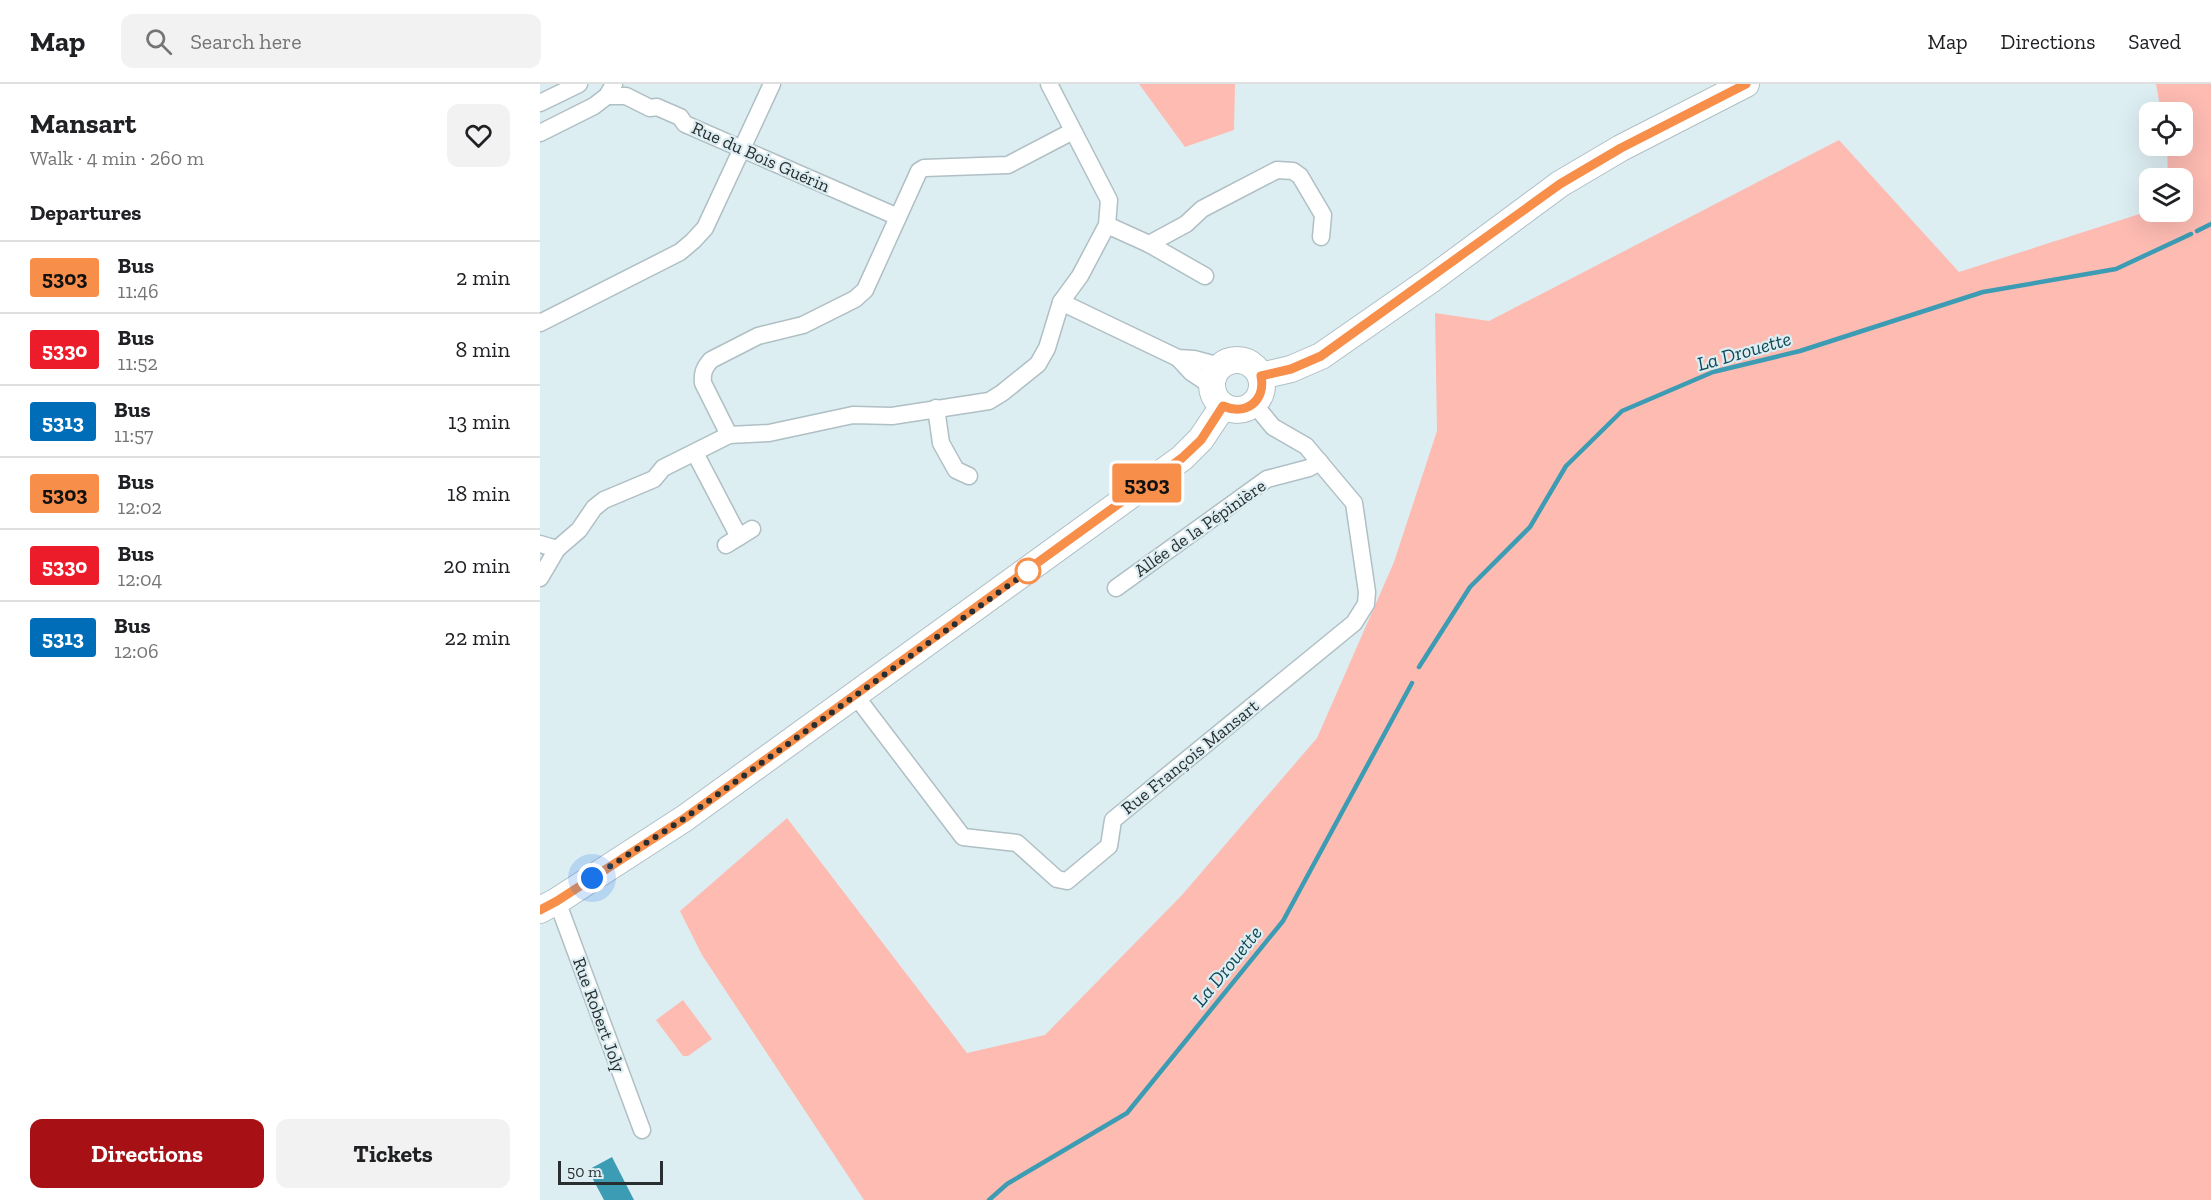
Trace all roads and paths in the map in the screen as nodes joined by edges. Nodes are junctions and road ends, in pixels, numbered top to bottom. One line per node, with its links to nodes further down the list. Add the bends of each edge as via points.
1 (579, 84): 7 (street)
2 (772, 84): 10 (street)
3 (1049, 84): 8 (street)
4 (1746, 84): 18 (main road, via 1560,184 1321,356 1298,367)
5 (611, 90): 6 (street, Rue du Bois Guérin); 9 (street, via 594,106)
6 (624, 90): 10 (street, Rue du Bois Guérin, via 650,108 680,117 685,124)
7 (540, 103)
8 (1073, 131): 11 (street, via 1008,165 924,168 919,171); 12 (street, via 1109,200)
9 (540, 133)
10 (742, 149): 11 (street, Rue du Bois Guérin); 17 (street, via 705,228 693,241 680,252)
11 (898, 217): 22 (street, via 865,290 855,299 803,325 758,336 705,366 703,383)
12 (1107, 225): 14 (street); 16 (street)
13 (1321, 237): 14 (street, via 1323,215 1300,176 1293,171 1277,170 1202,209 1186,224)
14 (1149, 244): 15 (street)
15 (1204, 276)
16 (1061, 302): 19 (street, via 1179,358 1194,359); 21 (street, via 1038,364 990,401)
17 (540, 323)
18 (1261, 376): 19 (main road, via 1244,360 1235,359); 20 (main road, via 1262,391)
19 (1218, 386): 20 (main road, via 1239,410); 31 (main road, via 1201,440 1182,458)
20 (1254, 404): 24 (street, Rue François Mansart, via 1273,427 1305,446)
21 (936, 408): 22 (street, via 892,416 852,415 769,433); 25 (street, via 941,443 956,470)
22 (729, 435): 23 (street)
23 (695, 453): 26 (street); 28 (street, via 663,468 654,479 604,500)
24 (1320, 462): 30 (street, Allée de la Pépinière, via 1267,479); 31 (street, Rue François Mansart, via 1354,503 1366,604 1354,622 1113,820 1109,846 1067,881 1057,879 1017,843 963,837)
25 (969, 476)
26 (739, 537)
27 (540, 544): 28 (street)
28 (557, 549): 29 (street)
29 (540, 578)
30 (1116, 588)
31 (855, 695): 32 (main road, via 685,818)
32 (549, 905): 33 (street, Rue Robert Joly)
33 (642, 1130)

